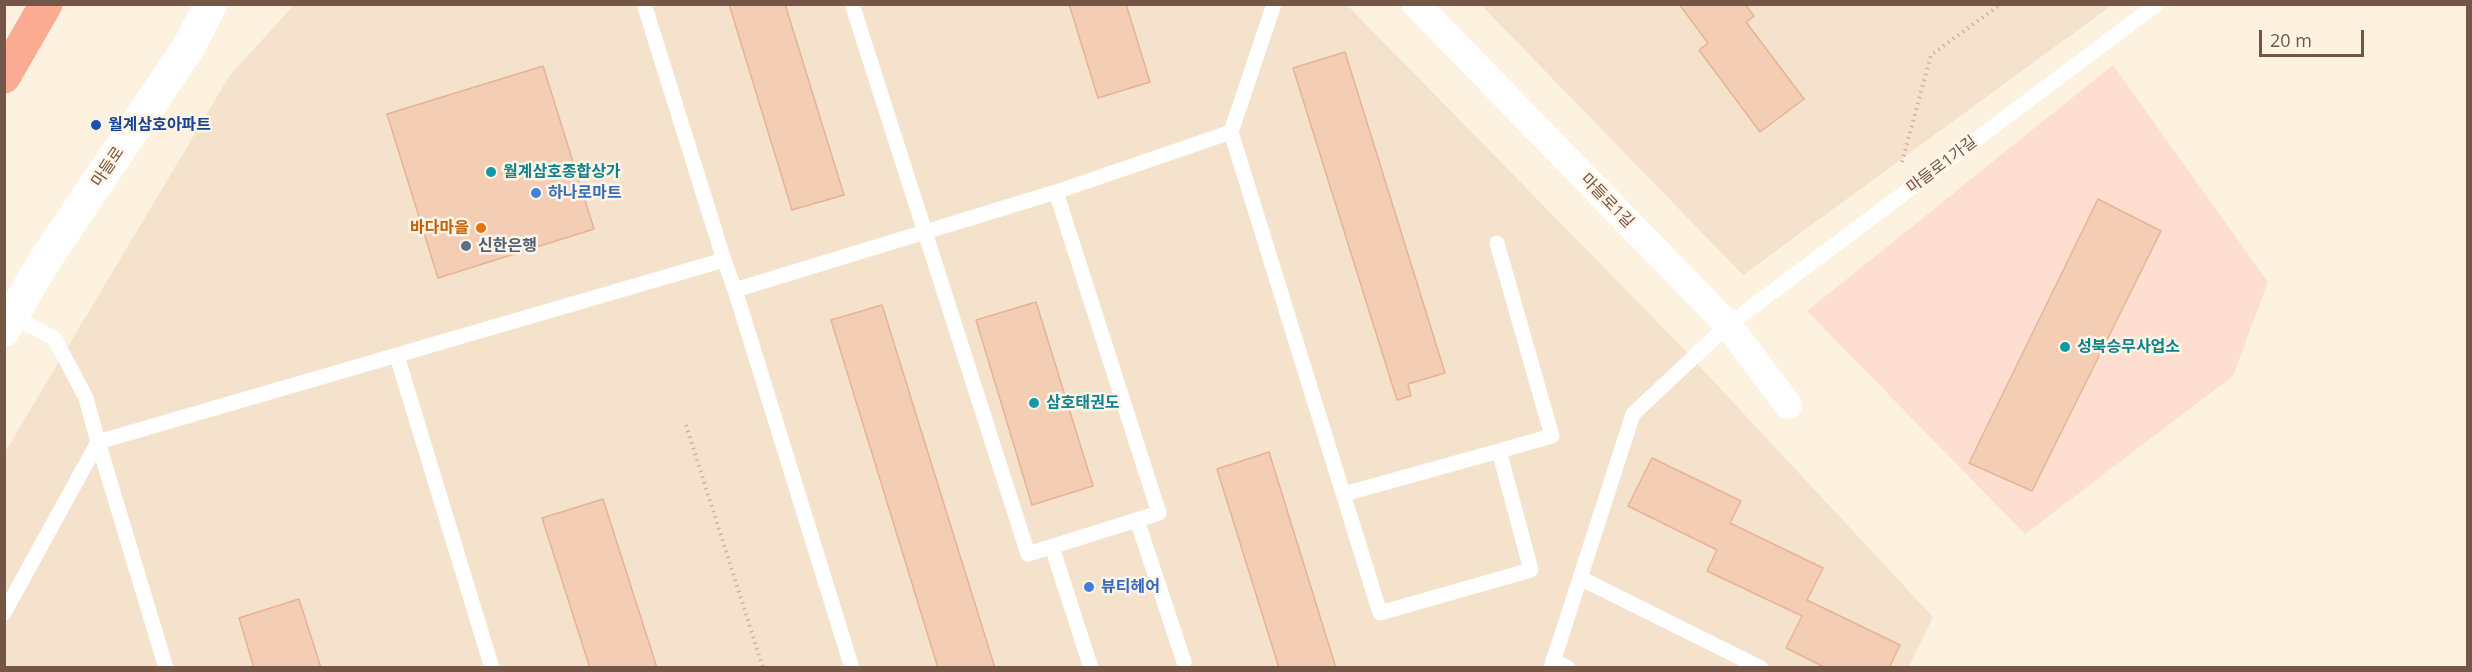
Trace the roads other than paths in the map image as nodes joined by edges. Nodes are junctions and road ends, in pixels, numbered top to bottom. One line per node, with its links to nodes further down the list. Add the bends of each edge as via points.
1 (46, 4): 8 (highway)
2 (211, 4): 15 (main road, 마들로, via 188,48 45,260)
3 (644, 4): 13 (lane)
4 (852, 4): 11 (lane)
5 (1274, 4): 9 (lane)
6 (1416, 4): 16 (street, 마들로1길)
7 (2157, 4): 16 (lane, 마들로1가길)
8 (4, 77)
9 (1230, 132): 10 (lane); 21 (lane)
10 (1056, 192): 11 (lane); 22 (lane, via 1160,513)
11 (926, 232): 14 (lane); 23 (lane, via 1028,554)
12 (1497, 243): 20 (lane, via 1552,436)
13 (724, 260): 14 (lane); 17 (lane)
14 (735, 290): 30 (lane)
15 (9, 323): 19 (lane, via 55,339 86,398)
16 (1728, 325): 18 (street, 마들로1길); 24 (lane, 마들로1가길, via 1633,414)
17 (397, 356): 19 (lane); 29 (lane)
18 (1788, 405)
19 (98, 442): 25 (lane); 28 (lane)
20 (1499, 452): 21 (lane); 21 (lane, via 1531,570 1391,610 1380,613)
21 (1344, 495)
22 (1137, 520): 23 (lane); 26 (lane)
23 (1052, 547): 31 (lane)
24 (1580, 578): 27 (lane, 마들로1가길); 33 (lane)
25 (4, 613)
26 (1184, 662)
27 (1552, 664): 32 (lane)
28 (166, 668)
29 (492, 668)
30 (852, 668)
31 (1091, 668)
32 (1568, 668)
33 (1761, 668)

